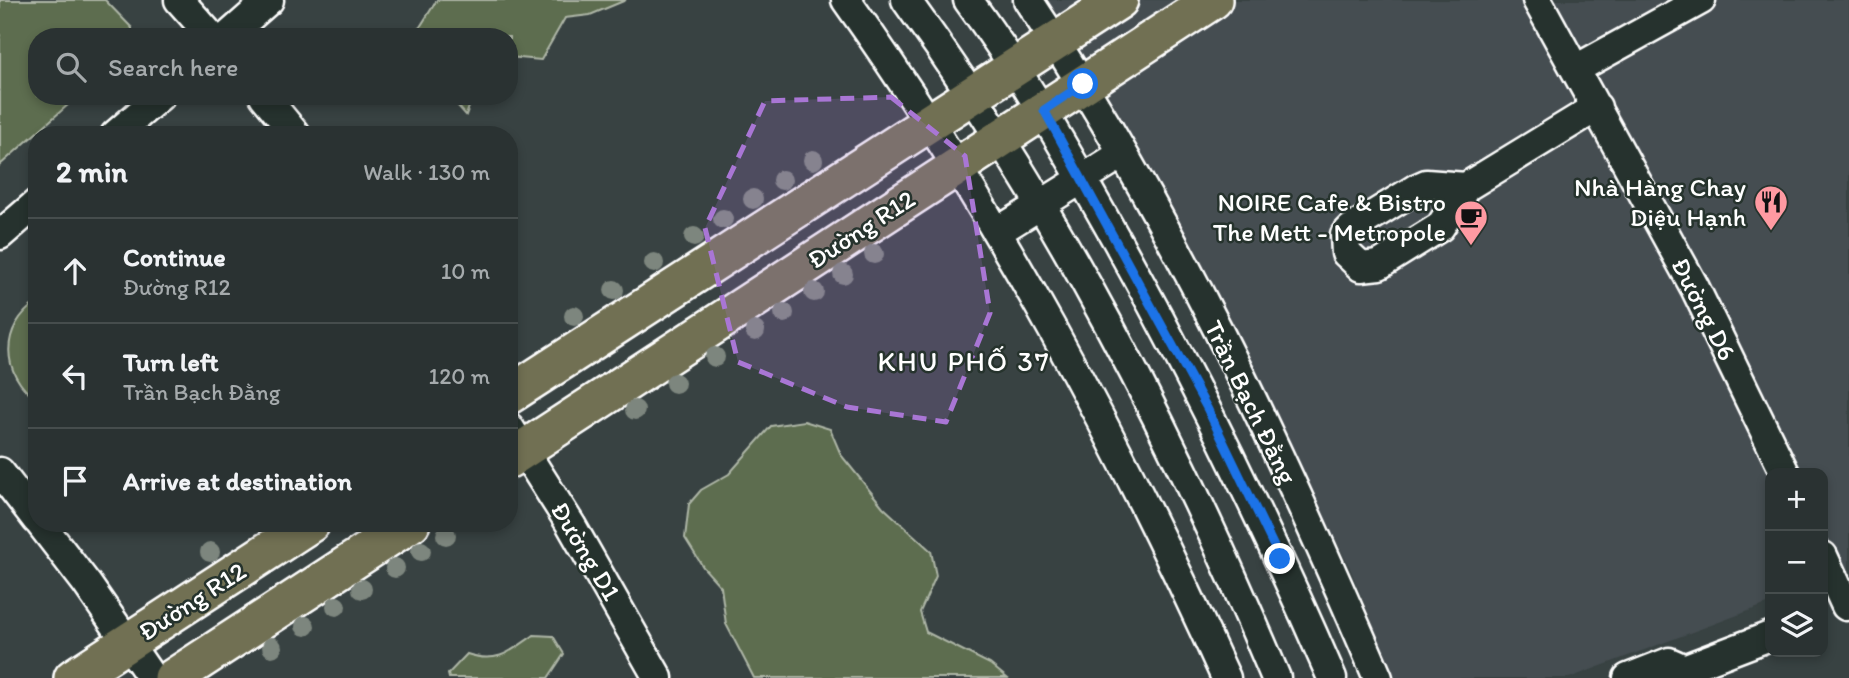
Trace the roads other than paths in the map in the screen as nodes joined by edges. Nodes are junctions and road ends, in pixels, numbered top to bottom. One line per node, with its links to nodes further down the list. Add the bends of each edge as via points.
1 (178, 0): 11 (street)
2 (269, 0): 12 (street)
3 (846, 0): 22 (street)
4 (906, 0): 17 (street)
5 (968, 0): 14 (street)
6 (1028, 0): 13 (street, Trần Bạch Đằng)
7 (1119, 0): 13 (main road, Đường R12)
8 (1213, 0): 16 (main road, Đường R12)
9 (1537, 0): 15 (street, Đường D6)
10 (1701, 0): 15 (street)
11 (204, 28)
12 (237, 28)
13 (1055, 41): 14 (main road, Đường R12); 16 (street, Trần Bạch Đằng)
14 (1015, 67): 17 (main road, Đường R12); 21 (street, Trần Bạch Đằng)
15 (1576, 69): 20 (street, Đường D6)
16 (1083, 84): 21 (main road, Đường R12); 26 (street, Trần Bạch Đằng)
17 (972, 95): 22 (main road, Đường R12); 25 (street)
18 (150, 105): 23 (street)
19 (271, 105): 24 (street)
20 (1597, 107): 29 (street); 37 (street, Đường D6, via 1695,288)
21 (1044, 110): 25 (main road, Đường R12); 28 (street, Trần Bạch Đằng)
22 (930, 122): 27 (street); 34 (main road, Đường R12)
23 (125, 126)
24 (289, 126)
25 (1001, 137): 27 (main road, Đường R12); 30 (street)
26 (1116, 143): 28 (street); 55 (street, Trần Bạch Đằng, via 1277,452)
27 (958, 165): 32 (street); 35 (main road, Đường R12)
28 (1082, 178): 30 (street); 54 (street, Trần Bạch Đằng, via 1207,408)
29 (1466, 187)
30 (1035, 193): 32 (street); 53 (street, via 1168,438)
31 (28, 211): 33 (street)
32 (991, 221): 52 (street, via 1113,440)
33 (0, 235)
34 (518, 389)
35 (518, 442)
36 (518, 451): 51 (street, Đường D1, via 626,618)
37 (1783, 468)
38 (0, 472): 39 (street)
39 (28, 508)
40 (46, 532): 46 (street)
41 (297, 532): 46 (main road, Đường R12)
42 (397, 532): 50 (main road, Đường R12)
43 (1828, 573): 44 (street)
44 (1839, 609)
45 (1765, 638): 47 (street)
46 (128, 642): 48 (main road, Đường R12); 49 (street)
47 (1673, 673): 56 (street, via 1669,662)
48 (73, 678)
49 (152, 678)
50 (173, 678)
51 (658, 678)
52 (1226, 678)
53 (1276, 678)
54 (1332, 678)
55 (1378, 678)
56 (1628, 678)

